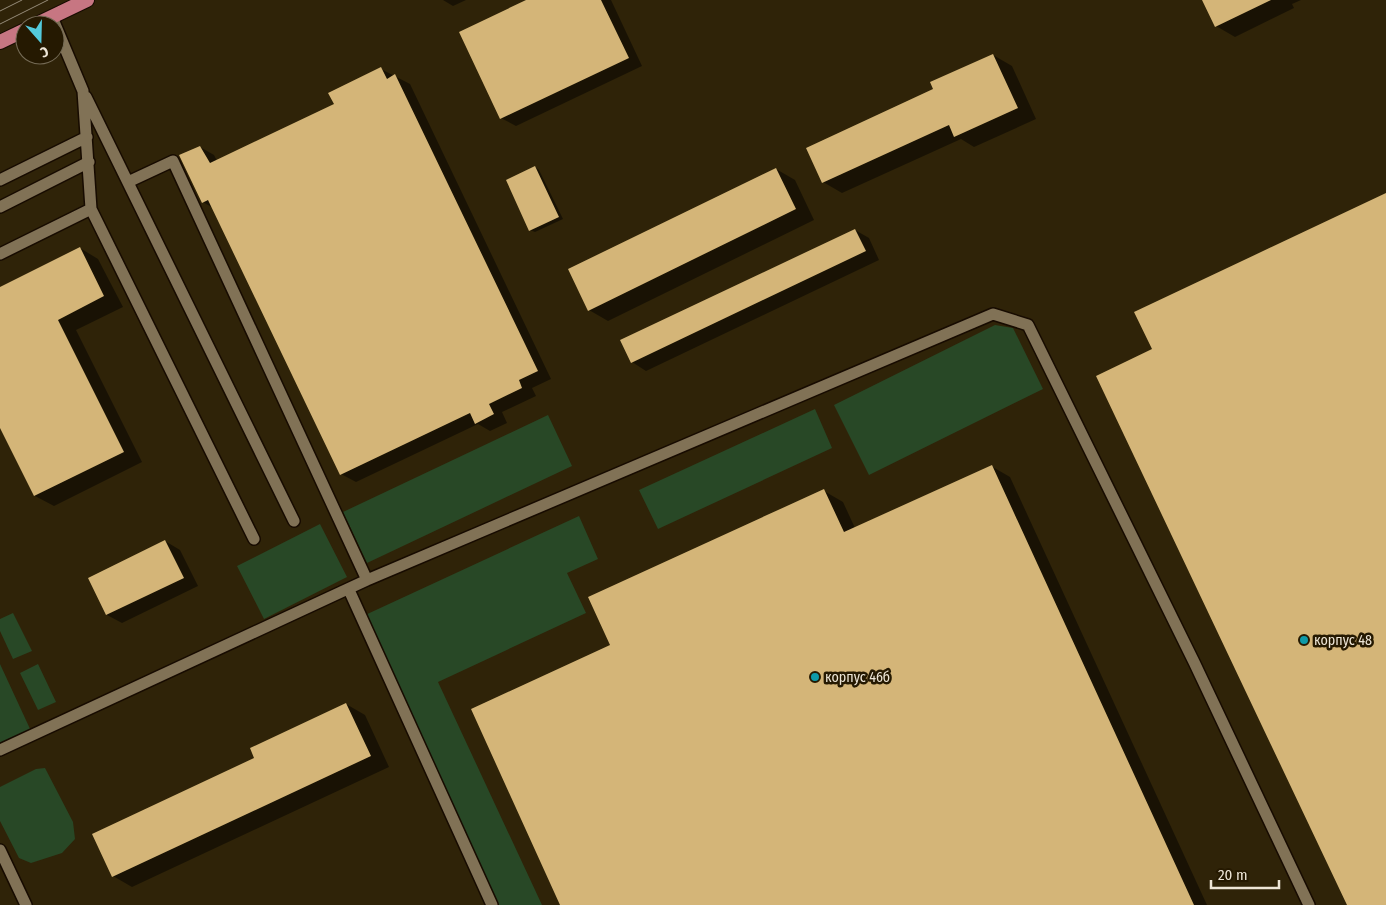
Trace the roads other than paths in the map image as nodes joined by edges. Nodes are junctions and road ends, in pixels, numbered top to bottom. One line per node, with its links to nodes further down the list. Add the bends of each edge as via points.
1 (88, 0): 2 (main road)
2 (56, 15)
3 (15, 35): 4 (main road)
4 (0, 42)
5 (65, 48): 6 (lane)
6 (83, 91): 7 (lane); 10 (lane)
7 (87, 137): 8 (lane); 9 (lane)
8 (89, 162): 11 (lane); 12 (lane)
9 (0, 180)
10 (128, 182): 14 (lane); 16 (lane, via 174,161)
11 (0, 207)
12 (91, 209): 13 (lane); 15 (lane)
13 (0, 254)
14 (294, 521)
15 (254, 539)
16 (367, 580): 17 (lane); 22 (lane, via 993,314 1028,324)
17 (349, 590): 18 (lane); 21 (lane)
18 (0, 750)
19 (0, 850): 20 (lane)
20 (26, 905)
21 (492, 905)
22 (1309, 905)

